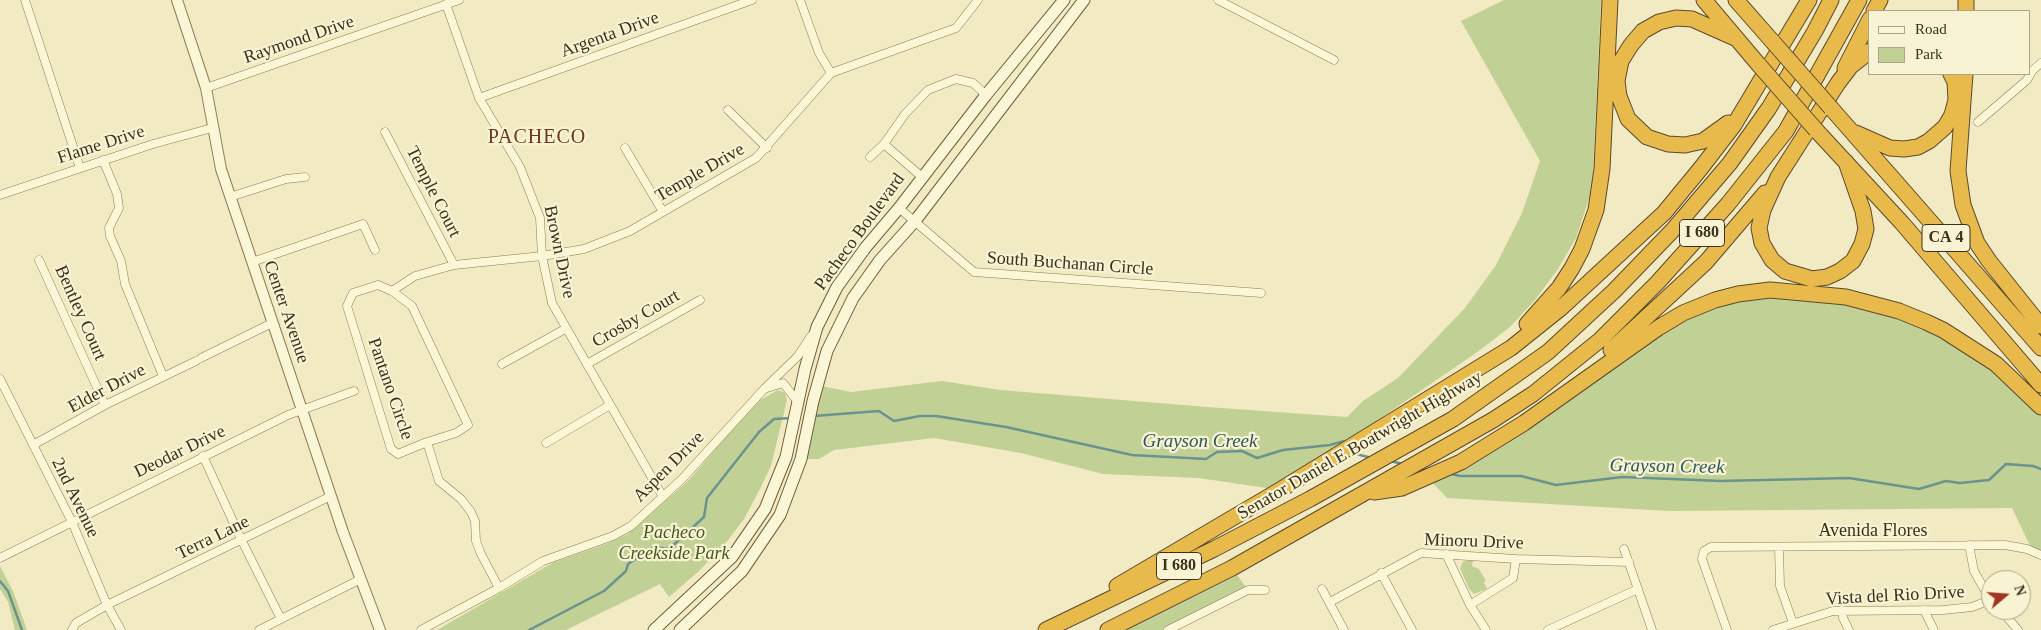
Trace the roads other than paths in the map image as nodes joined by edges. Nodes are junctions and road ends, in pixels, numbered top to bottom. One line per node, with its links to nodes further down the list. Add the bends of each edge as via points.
1 (25, 0): 43 (street)
2 (177, 0): 28 (street, Center Avenue)
3 (459, 0): 15 (street, Raymond Drive)
4 (752, 0): 30 (street, Argenta Drive)
5 (800, 0): 22 (street, via 819,53)
6 (978, 0): 22 (street, Temple Drive, via 956,28)
7 (1064, 0): 29 (main road, Pacheco Boulevard)
8 (1084, 0): 51 (main road, Pacheco Boulevard)
9 (1218, 0): 20 (street)
10 (1610, 0): 67 (highway, via 1602,170 1587,236 1572,268 1541,311)
11 (1704, 0): 18 (highway, CA 4)
12 (1809, 0): 31 (highway)
13 (1831, 0): 111 (highway, Senator Daniel E Boatwright Highway / I 680, via 1769,108 1730,163 1672,231 1548,352 1453,419 1310,499)
14 (1859, 0): 83 (highway, I 680, via 1786,131 1728,204 1658,282 1600,340 1533,394)
15 (446, 4): 28 (street, Raymond Drive); 30 (street, Brown Drive)
16 (1742, 4): 35 (highway, CA 4, bridge)
17 (1868, 23): 27 (highway)
18 (1737, 39): 31 (highway, via 1692,20 1676,18 1659,22 1630,44 1620,61 1619,96 1628,119 1647,137 1668,144 1703,141 1716,134); 42 (highway, CA 4, bridge)
19 (1868, 52): 27 (highway)
20 (1334, 60)
21 (2041, 63): 23 (street)
22 (831, 73): 39 (street, Temple Drive)
23 (2031, 73)
24 (1951, 75): 35 (highway, via 1955,82 1956,100 1952,115 1930,141 1918,147 1890,148)
25 (1965, 75): 61 (highway, via 1958,170 1963,205 1977,243)
26 (2030, 75): 33 (street)
27 (1838, 83): 46 (highway)
28 (206, 88): 34 (street, Center Avenue)
29 (986, 95): 37 (street, via 973,82 956,79 928,90 905,114); 45 (main road, Pacheco Boulevard)
30 (479, 98): 53 (street, Brown Drive, via 520,166 540,218)
31 (1746, 104): 67 (highway, via 1707,161 1664,213 1561,308 1511,348)
32 (728, 110): 39 (street)
33 (1978, 122)
34 (212, 128): 41 (street, Flame Drive); 48 (street, Center Avenue)
35 (1850, 130): 64 (highway, CA 4)
36 (385, 132): 56 (street, Temple Court)
37 (884, 144): 40 (street); 45 (street)
38 (625, 148): 50 (street)
39 (767, 148): 50 (street, Temple Drive, via 756,158)
40 (870, 157)
41 (103, 160): 43 (street, Flame Drive); 68 (street, via 117,194 119,208 109,228 110,236 121,260 125,284)
42 (1846, 162): 46 (highway, via 1866,229 1854,261 1826,277 1812,279 1785,271 1772,260 1762,243 1759,228 1763,210); 70 (highway, CA 4)
43 (80, 168): 47 (street, Flame Drive)
44 (305, 177): 48 (street, via 286,179)
45 (922, 177): 49 (main road, Pacheco Boulevard)
46 (1778, 177): 78 (highway, via 1706,262 1629,335)
47 (0, 195)
48 (230, 197): 55 (street, Center Avenue)
49 (899, 208): 51 (street, South Buchanan Circle); 62 (main road, Pacheco Boulevard, via 837,288)
50 (663, 212): 53 (street, Temple Drive, via 630,231 584,248)
51 (915, 221): 58 (street, South Buchanan Circle, via 974,272); 119 (main road, Pacheco Boulevard, via 880,260 853,298 827,351 801,459 780,515 742,571)
52 (375, 250): 55 (street, via 363,224)
53 (542, 256): 56 (street, Temple Drive); 63 (street, Brown Drive, via 552,303)
54 (40, 260): 74 (street, Bentley Court)
55 (252, 262): 60 (street, Center Avenue)
56 (454, 265): 57 (street, Temple Drive, via 415,276)
57 (392, 290): 79 (street, Pantano Circle, via 412,306 468,425 456,433); 79 (street, Pantano Circle, via 378,285 353,293 347,306 391,449 398,454)
58 (1261, 293)
59 (700, 300): 66 (street, Crosby Court)
60 (272, 323): 68 (street, Elder Drive); 77 (street, Center Avenue)
61 (2041, 326)
62 (817, 327): 71 (street, Aspen Drive, via 798,356); 73 (main road, Pacheco Boulevard)
63 (565, 329): 65 (street); 66 (street, Brown Drive)
64 (2041, 348)
65 (502, 364)
66 (587, 364): 75 (street, Brown Drive)
67 (1468, 374): 111 (highway)
68 (164, 376): 74 (street, Elder Drive)
69 (0, 379): 81 (street, 2nd Avenue)
70 (2041, 386)
71 (765, 388): 73 (street, via 783,383); 85 (street, Aspen Drive)
72 (354, 391): 77 (street, Deodar Drive)
73 (798, 402): 118 (main road, Pacheco Boulevard, via 786,457 764,509 732,557)
74 (105, 405): 81 (street, Elder Drive)
75 (610, 405): 80 (street); 85 (street, Brown Drive)
76 (2041, 407): 78 (highway, via 1996,364 1943,330 1917,318 1846,297 1770,290 1715,300 1683,313)
77 (301, 409): 82 (street, Deodar Drive); 84 (street, Center Avenue)
78 (1524, 423): 83 (highway, via 1461,462 1428,478 1402,488)
79 (427, 442): 99 (street, via 440,482 462,499 471,512 483,560)
80 (546, 444)
81 (32, 445): 86 (street, 2nd Avenue)
82 (203, 456): 86 (street, Deodar Drive); 87 (street)
83 (1365, 494): 121 (highway, I 680, via 1232,568)
84 (331, 496): 87 (street, Terra Lane); 97 (street, Center Avenue)
85 (663, 497): 99 (street, Aspen Drive, via 630,526 613,536 543,561)
86 (72, 522): 93 (street, Deodar Drive); 106 (street, 2nd Avenue)
87 (242, 541): 106 (street, Terra Lane); 109 (street)
88 (1969, 545): 89 (street, Avenida Flores); 92 (street, Avenida Flores, via 2017,546); 98 (street, via 1974,570)
89 (1779, 547): 112 (street, via 1780,586); 128 (street, Avenida Flores, via 1711,547 1704,551 1702,559)
90 (1624, 549): 95 (street)
91 (1446, 554): 94 (street, Minoru Drive); 96 (street, Minoru Drive, via 1421,553); 104 (street)
92 (2041, 556)
93 (0, 558)
94 (1516, 559): 95 (street, Minoru Drive); 104 (street, via 1513,578)
95 (1629, 562): 100 (street)
96 (1381, 573): 103 (street, Minoru Drive); 124 (street)
97 (361, 579): 109 (street); 116 (street, Center Avenue)
98 (1981, 582)
99 (499, 588): 117 (street, Aspen Drive)
100 (1638, 589): 126 (street); 127 (street)
101 (1264, 590): 122 (street, via 1248,590)
102 (1322, 590): 103 (street)
103 (1330, 602): 123 (street)
104 (1470, 604): 125 (street)
105 (1981, 604): 108 (street, Vista del Rio Drive)
106 (108, 605): 113 (street, Terra Lane, via 76,623); 114 (street, 2nd Avenue)
107 (1842, 610): 108 (street, Vista del Rio Drive); 112 (street, Vista del Rio Drive); 130 (street)
108 (1924, 610): 131 (street)
109 (281, 619): 115 (street)
110 (2010, 620): 132 (street)
111 (1061, 622): 120 (highway, Senator Daniel E Boatwright Highway / I 680)
112 (1793, 623): 129 (street, Vista del Rio Drive)
113 (72, 630)
114 (121, 630)
115 (260, 630)
116 (380, 630)
117 (421, 630)
118 (654, 630)
119 (680, 630)
120 (1046, 630)
121 (1108, 630)
122 (1168, 630)
123 (1344, 630)
124 (1412, 630)
125 (1486, 630)
126 (1548, 630)
127 (1652, 630)
128 (1727, 630)
129 (1773, 630)
130 (1849, 630)
131 (1934, 630)
132 (2018, 630)

